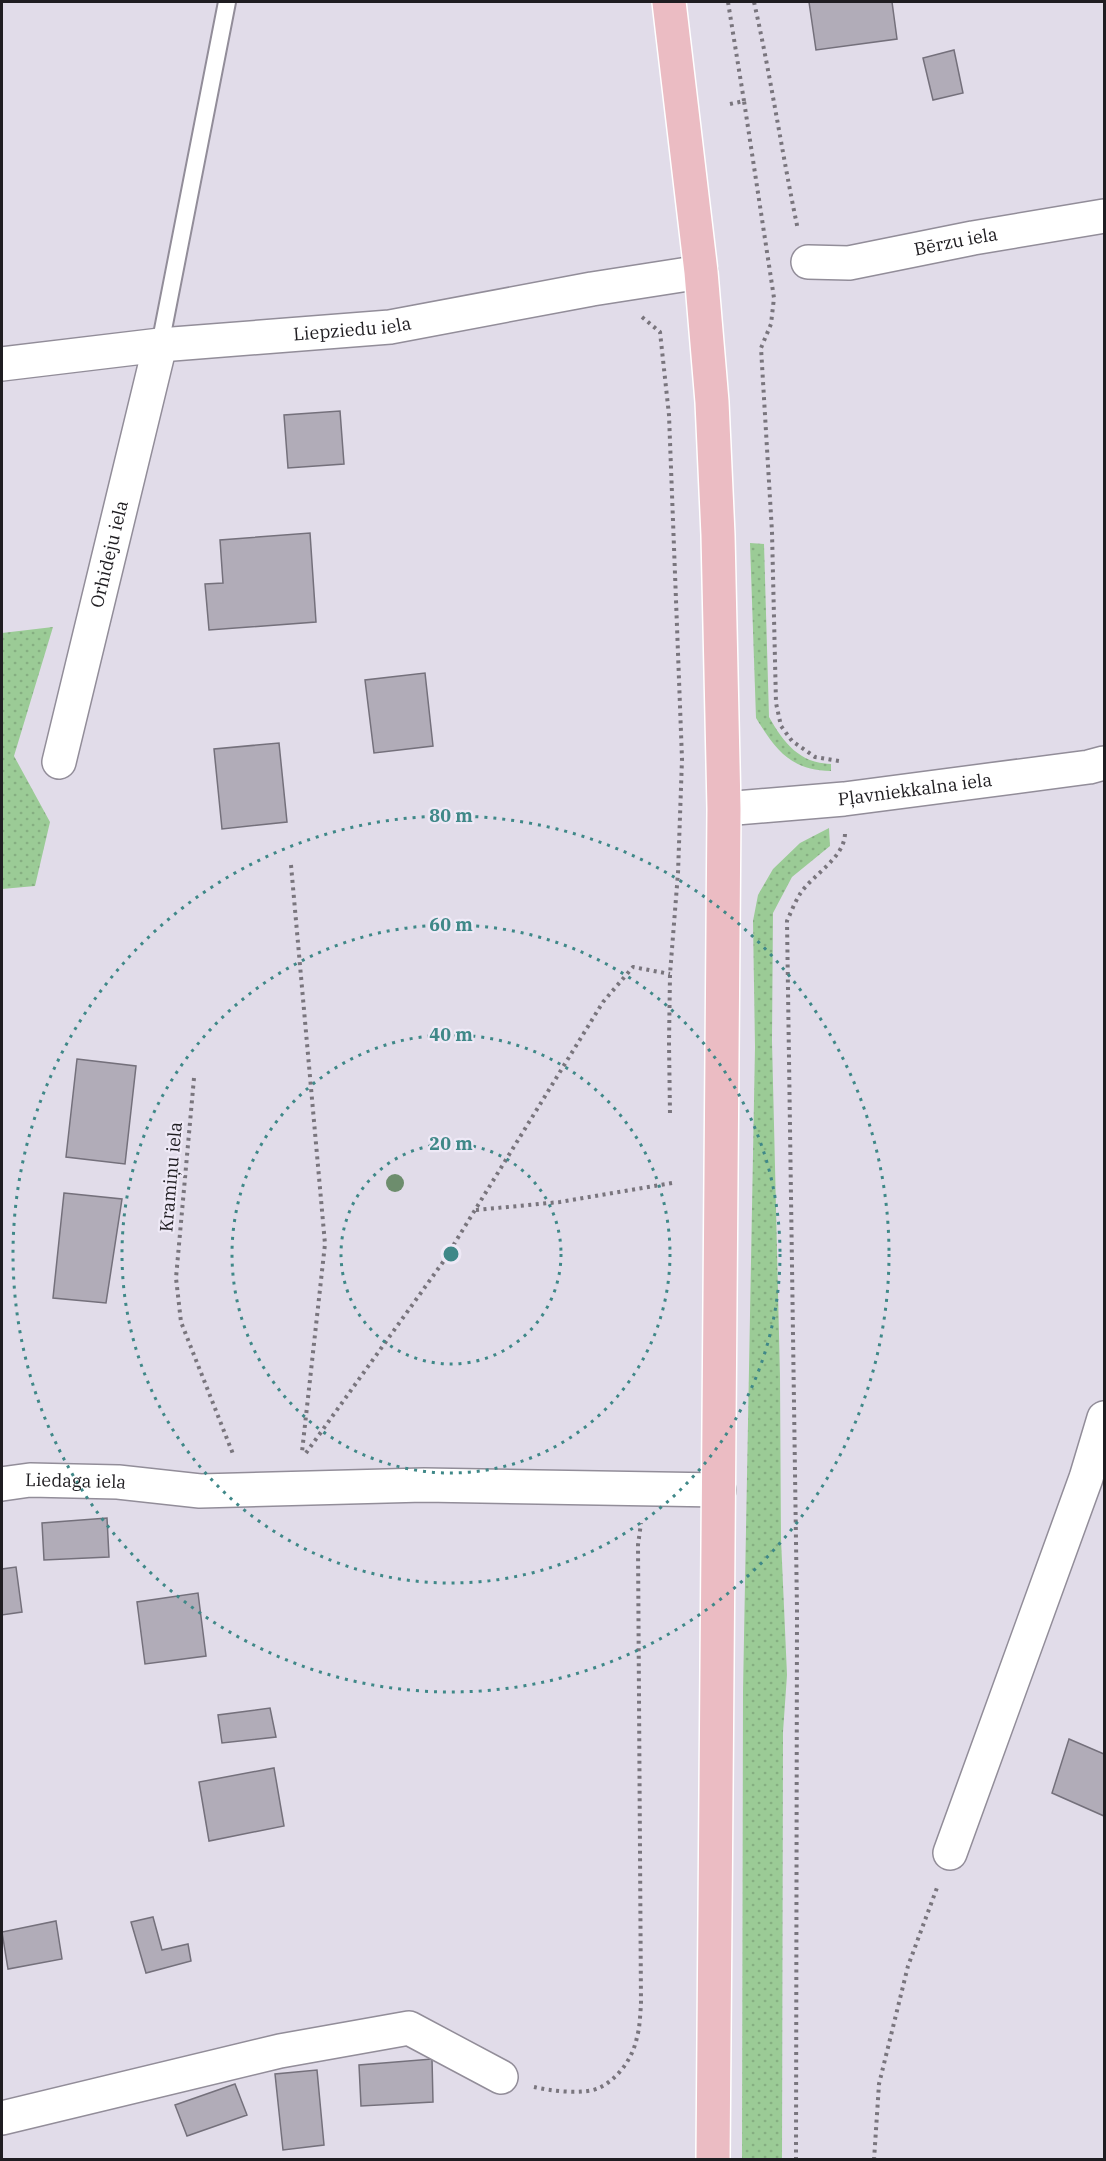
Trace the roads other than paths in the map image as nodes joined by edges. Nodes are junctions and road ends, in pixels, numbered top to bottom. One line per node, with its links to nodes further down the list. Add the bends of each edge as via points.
1 (227, 2): 6 (lane)
2 (669, 2): 5 (main road)
3 (1104, 216): 4 (street, Bērzu iela, via 849,263)
4 (808, 262)
5 (701, 272): 6 (street, Liepziedu iela, via 390,327); 10 (main road, via 718,524)
6 (160, 345): 7 (street, Liepziedu iela); 8 (street, Orhideju iela)
7 (2, 364)
8 (59, 762)
9 (1104, 763): 10 (street, Pļavniekkalna iela, via 844,799)
10 (724, 809): 13 (main road)
11 (1104, 1418): 14 (street, via 1086,1478)
12 (2, 1484): 13 (street, Liedaga iela, via 41,1480 118,1482 200,1491 424,1485)
13 (720, 1490): 17 (main road)
14 (950, 1853)
15 (501, 2077): 16 (street, via 409,2028 280,2051)
16 (2, 2118)
17 (713, 2160)

